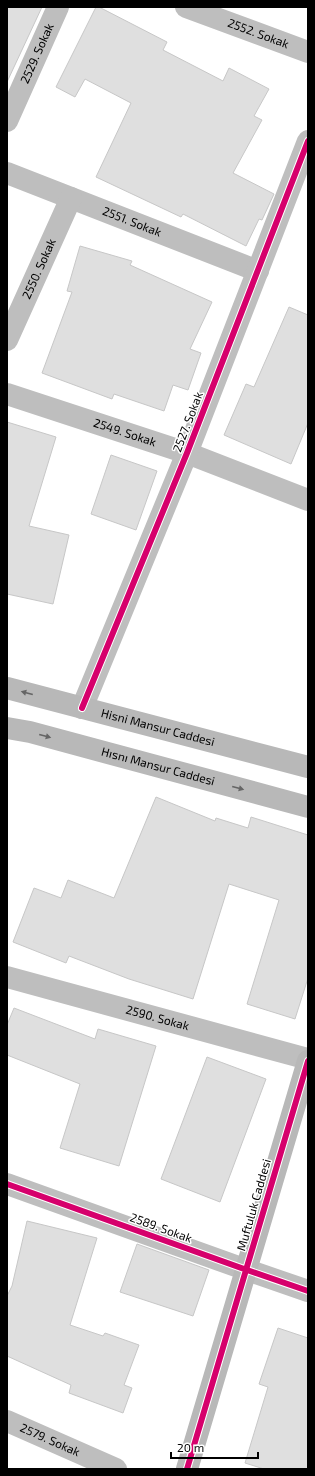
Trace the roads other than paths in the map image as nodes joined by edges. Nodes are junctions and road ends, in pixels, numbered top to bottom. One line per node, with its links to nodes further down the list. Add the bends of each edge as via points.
1 (58, 7): 4 (street, 2529. Sokak)
2 (186, 7): 3 (street, 2552. Sokak)
3 (308, 52)
4 (7, 121)
5 (308, 141): 8 (street, 2527. Sokak)
6 (7, 173): 7 (street, 2551. Sokak)
7 (71, 198): 8 (street, 2551. Sokak); 9 (street, 2550. Sokak)
8 (258, 271): 11 (street, 2527. Sokak)
9 (7, 340)
10 (7, 394): 11 (street, 2549. Sokak)
11 (187, 453): 12 (street, 2549. Sokak); 14 (street, 2527. Sokak)
12 (308, 500)
13 (7, 688): 14 (main road, Hisni Mansur Caddesi, one-way to 13)
14 (82, 708): 16 (main road, Hisni Mansur Caddesi)
15 (7, 728): 17 (main road, Hısnı Mansur Caddesi, one-way to 17)
16 (308, 767)
17 (308, 807)
18 (7, 977): 19 (street, 2590. Sokak)
19 (308, 1060): 21 (main road, Muftuluk Caddesi)
20 (7, 1184): 21 (street, 2589. Sokak)
21 (247, 1270): 22 (street, 2589. Sokak); 25 (main road, Muftuluk Caddesi)
22 (308, 1291)
23 (7, 1421): 24 (street, 2579. Sokak)
24 (116, 1469)
25 (187, 1469)

